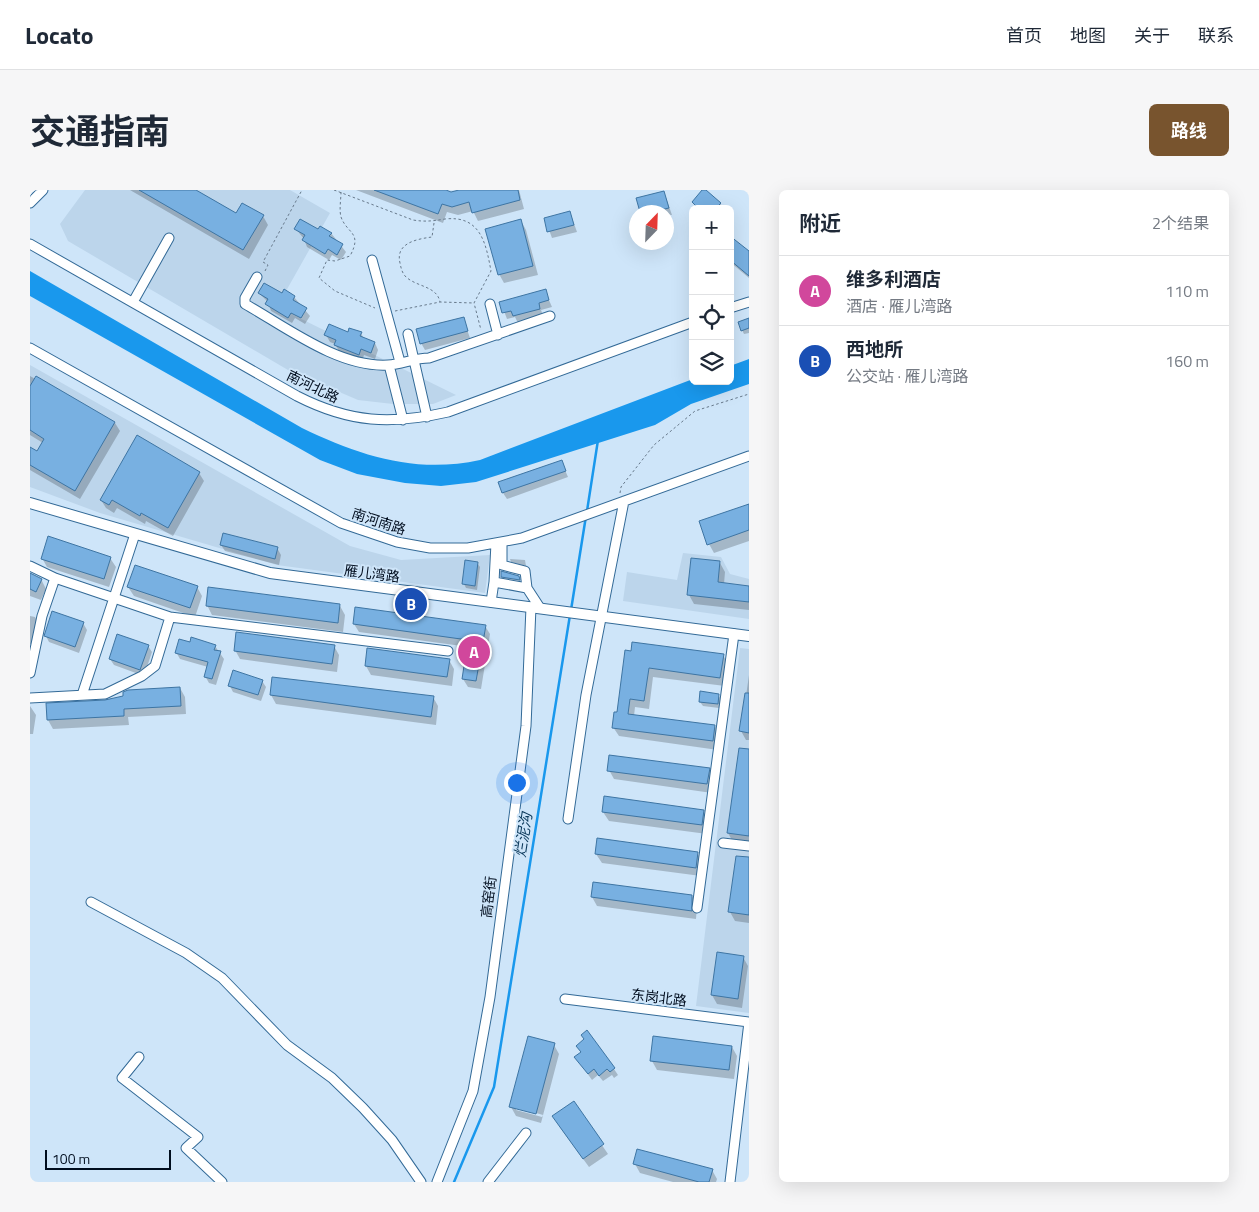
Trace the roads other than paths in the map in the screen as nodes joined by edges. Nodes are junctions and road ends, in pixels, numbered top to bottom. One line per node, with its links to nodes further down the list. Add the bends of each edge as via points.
1 (43, 190): 2 (street)
2 (30, 203)
3 (169, 238): 7 (street)
4 (30, 244): 7 (street, 南河北路)
5 (372, 260): 17 (street)
6 (257, 277): 18 (street, via 245,304 344,359)
7 (133, 302): 20 (street, 南河北路, via 321,408 363,419)
8 (749, 302): 10 (street)
9 (490, 304): 14 (street)
10 (734, 307)
11 (550, 316): 14 (street)
12 (689, 323): 19 (street, 南河北路)
13 (408, 334): 16 (street)
14 (498, 335): 16 (street, via 429,358)
15 (30, 348): 25 (street, 南河南路, via 341,523 375,536 430,548 468,548)
16 (412, 358): 17 (street); 19 (street)
17 (400, 362): 18 (street)
18 (389, 365): 20 (street)
19 (427, 417): 20 (street, 南河北路)
20 (403, 420)
21 (749, 456): 22 (street, 南河南路)
22 (621, 502): 25 (street, 南河南路, via 522,538); 34 (street)
23 (30, 503): 24 (main road, 雁儿湾路)
24 (135, 534): 30 (street); 31 (main road, 雁儿湾路, via 270,573)
25 (499, 542): 28 (street); 29 (street, via 502,565 525,570)
26 (30, 566): 27 (street)
27 (55, 578): 30 (street); 38 (street, via 42,616)
28 (494, 582): 29 (street); 31 (street)
29 (528, 588): 32 (street)
30 (114, 597): 33 (street); 39 (street)
31 (491, 602): 32 (main road, 雁儿湾路)
32 (536, 608): 34 (main road, 雁儿湾路); 52 (street, 高窑街, via 528,650 526,726 490,997 473,1090)
33 (170, 616): 37 (street); 39 (street, via 156,666 105,694)
34 (597, 616): 35 (main road, 雁儿湾路); 41 (street)
35 (734, 634): 36 (main road, 雁儿湾路); 45 (street)
36 (749, 636)
37 (448, 651)
38 (30, 674)
39 (82, 695): 40 (street)
40 (30, 698)
41 (568, 819)
42 (723, 843): 43 (street)
43 (749, 846)
44 (91, 902): 51 (street, via 186,953 222,978 287,1045 332,1078 363,1108 392,1140)
45 (697, 908)
46 (565, 999): 47 (street, 东岗北路)
47 (749, 1022): 54 (street)
48 (139, 1057): 50 (street, via 122,1078 198,1137 186,1148)
49 (526, 1133): 53 (street)
50 (222, 1182)
51 (421, 1182)
52 (437, 1182)
53 (488, 1182)
54 (730, 1182)

